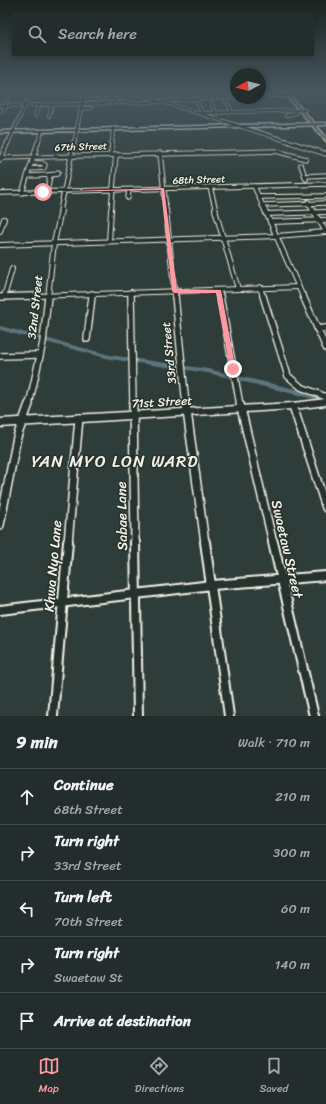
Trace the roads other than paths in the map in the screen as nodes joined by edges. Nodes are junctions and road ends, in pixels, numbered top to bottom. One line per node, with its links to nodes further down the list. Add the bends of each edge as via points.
1 (15, 123): 11 (street)
2 (78, 123): 8 (street, 32nd Street)
3 (234, 123): 6 (street)
4 (326, 124): 5 (street)
5 (315, 125): 6 (street); 12 (main road); 13 (main road)
6 (245, 127): 7 (street); 17 (street)
7 (113, 128): 8 (street); 15 (street)
8 (77, 129): 9 (street); 18 (street, 32nd Street)
9 (42, 131): 11 (street); 19 (street)
10 (0, 132): 11 (street)
11 (10, 132): 20 (street)
12 (326, 134)
13 (326, 140)
14 (160, 153): 16 (street, 67th Street); 21 (street, 67th Street, via 276,151); 34 (street, 33rd Street)
15 (111, 154): 16 (street, 67th Street); 18 (street, 67th Street)
16 (116, 154): 35 (street)
17 (326, 154)
18 (71, 155): 19 (street, 67th Street); 37 (street, 32nd Street)
19 (33, 156): 20 (street, 67th Street); 22 (street)
20 (0, 158)
21 (306, 159)
22 (32, 163): 24 (street); 24 (street, via 45,164 44,168)
23 (301, 165): 29 (street)
24 (30, 169): 28 (street)
25 (58, 172): 26 (street)
26 (50, 174): 28 (street); 39 (street)
27 (326, 175): 29 (street)
28 (28, 176): 38 (street)
29 (304, 176): 30 (street)
30 (309, 184): 31 (street, 68th Street); 32 (street, 68th Street)
31 (326, 184)
32 (254, 186): 33 (street, 68th Street); 43 (street)
33 (210, 187): 34 (street, 68th Street); 63 (street)
34 (163, 188): 36 (street, 68th Street); 64 (street, 33rd Street)
35 (112, 190): 36 (street, 68th Street); 37 (street, 68th Street); 65 (street)
36 (129, 190): 45 (street)
37 (64, 191): 39 (street, 68th Street); 66 (street, 32nd Street)
38 (22, 192): 39 (street, 68th Street); 40 (street, 68th Street)
39 (47, 192)
40 (0, 193)
41 (305, 196): 42 (street); 44 (street); 48 (street)
42 (326, 196)
43 (259, 197): 44 (street); 49 (street)
44 (284, 197): 47 (street)
45 (128, 198)
46 (326, 203): 48 (street)
47 (288, 204): 48 (street); 49 (street); 52 (street)
48 (309, 204): 50 (street)
49 (262, 205): 53 (street)
50 (314, 212): 51 (street); 52 (street); 55 (street)
51 (326, 212)
52 (293, 213): 53 (street); 57 (street)
53 (266, 214): 58 (street)
54 (4, 219): 59 (street)
55 (319, 220): 56 (street); 57 (street); 60 (street)
56 (326, 220)
57 (298, 221): 58 (street); 61 (street)
58 (270, 222): 62 (street)
59 (0, 231)
60 (326, 232): 61 (street)
61 (305, 234): 62 (street)
62 (276, 236): 63 (street); 69 (street)
63 (222, 238): 64 (street); 71 (street)
64 (169, 240): 65 (street); 72 (street, 33rd Street)
65 (109, 241): 66 (street)
66 (54, 243): 67 (street); 76 (street, 32nd Street)
67 (0, 245)
68 (12, 269): 77 (street)
69 (298, 287): 70 (street); 79 (street)
70 (260, 288): 71 (street); 85 (street, via 288,376 301,387)
71 (238, 289): 73 (street)
72 (174, 291): 73 (street); 74 (street); 89 (street, 33rd Street)
73 (219, 291): 88 (street, Swaetaw Street)
74 (131, 292): 75 (street); 90 (street, Sabae Lane)
75 (92, 293): 76 (street); 81 (street)
76 (47, 295): 77 (street); 83 (street, 32nd Street)
77 (2, 297)
78 (326, 328): 79 (street)
79 (318, 331): 80 (street); 82 (street)
80 (326, 334)
81 (87, 339)
82 (326, 348)
83 (40, 355): 84 (street); 92 (street, 32nd Street)
84 (0, 356)
85 (326, 397)
86 (326, 402): 87 (street, 71st Street)
87 (293, 406): 88 (street, 71st Street); 94 (street)
88 (241, 409): 89 (street, 71st Street); 97 (street, Swaetaw Street)
89 (187, 412): 90 (street, 71st Street); 98 (street, 33rd Street)
90 (133, 415): 91 (street, 71st Street); 99 (street, Sabae Lane)
91 (79, 418): 92 (street, 71st Street); 100 (street, Khwa Nyo Lane)
92 (23, 421): 93 (street, 71st Street); 95 (street, 32nd Street, via 17,437)
93 (0, 423)
94 (326, 508)
95 (0, 525)
96 (326, 576): 97 (street)
97 (281, 580): 98 (street); 105 (street, Swaetaw Street)
98 (212, 586): 99 (street); 104 (street, 33rd Street)
99 (136, 594): 100 (street); 103 (street, Sabae Lane)
100 (62, 603): 101 (street); 102 (street, Khwa Nyo Lane)
101 (0, 610)
102 (53, 716)
103 (138, 716)
104 (229, 716)
105 (314, 716)

